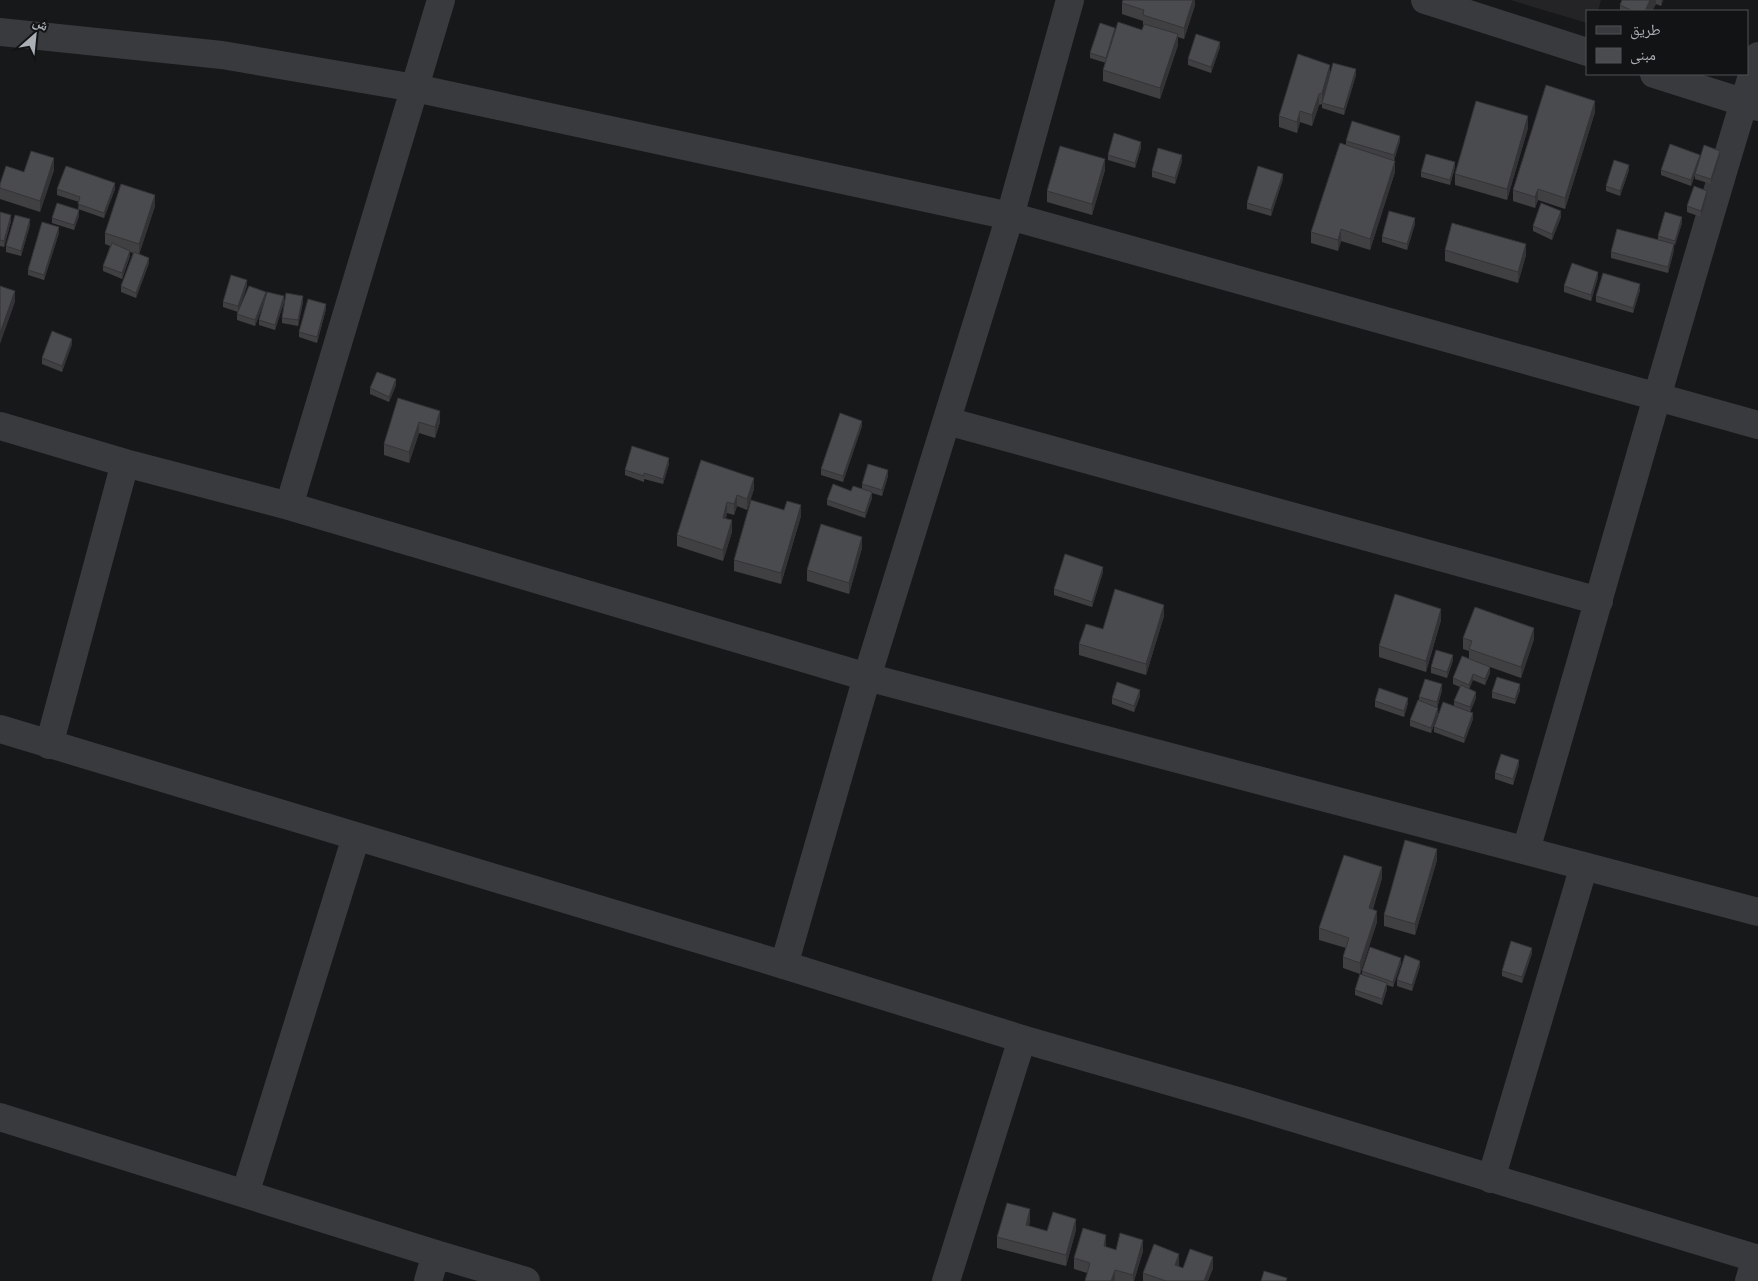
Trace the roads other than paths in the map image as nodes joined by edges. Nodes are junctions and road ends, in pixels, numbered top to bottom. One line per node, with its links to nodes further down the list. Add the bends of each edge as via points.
1 (441, 0): 8 (street)
2 (1070, 0): 10 (street)
3 (1425, 0): 5 (street)
4 (0, 32): 8 (street, via 222,55)
5 (1586, 52)
6 (1758, 56): 9 (street)
7 (1657, 75): 9 (street)
8 (416, 88): 10 (street); 16 (street)
9 (1751, 105): 11 (street)
10 (1010, 216): 11 (street); 12 (street)
11 (1657, 396): 13 (street); 17 (street)
12 (947, 422): 17 (street); 18 (street)
13 (1758, 425)
14 (0, 426): 15 (street)
15 (125, 463): 16 (street); 20 (street)
16 (289, 506): 18 (street)
17 (1599, 601): 22 (street)
18 (867, 677): 22 (street); 25 (street)
19 (0, 729): 20 (street)
20 (50, 745): 21 (street)
21 (356, 837): 25 (street); 29 (street)
22 (1526, 850): 23 (street)
23 (1584, 866): 24 (street); 28 (street)
24 (1758, 912)
25 (784, 965): 26 (street)
26 (1022, 1039): 28 (street); 34 (street)
27 (0, 1117): 29 (street)
28 (1491, 1179): 31 (street)
29 (245, 1194): 30 (street)
30 (436, 1254): 32 (street); 33 (street)
31 (1755, 1266)
32 (428, 1281)
33 (526, 1281)
34 (946, 1281)

